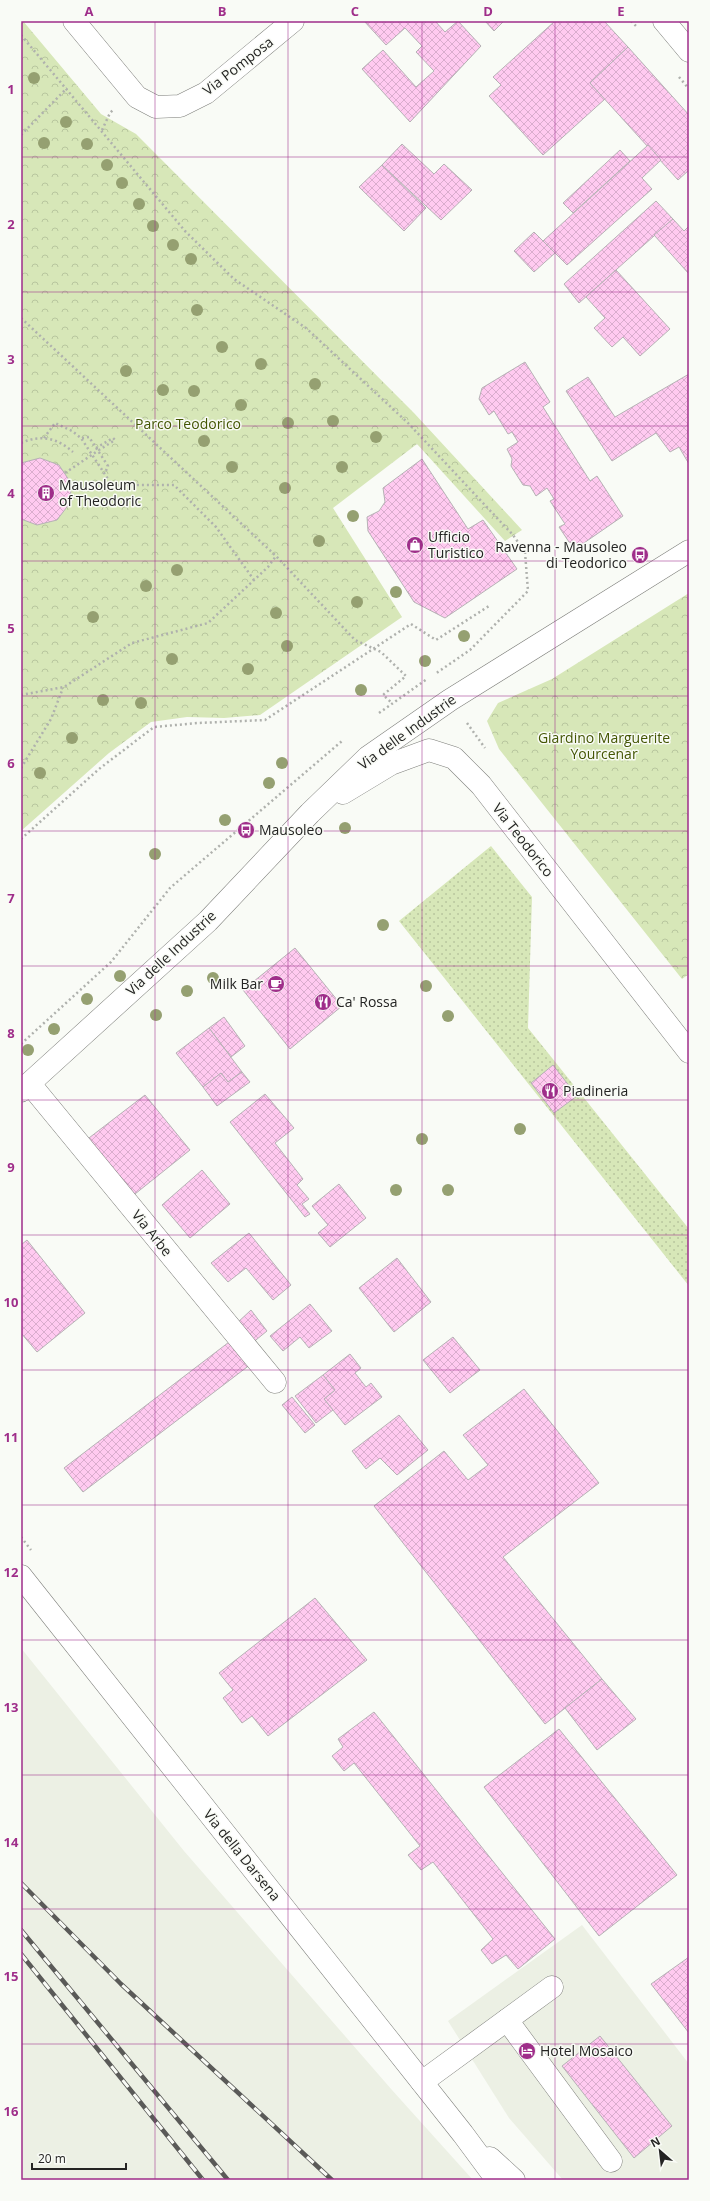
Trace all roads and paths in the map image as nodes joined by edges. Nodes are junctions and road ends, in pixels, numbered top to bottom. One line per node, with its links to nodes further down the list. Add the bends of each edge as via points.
1 (74, 21): 2 (street, Via Pomposa, via 137,97 156,107 180,106 206,93)
2 (293, 21)
3 (664, 21): 5 (street)
4 (21, 35): 6 (path)
5 (689, 51)
6 (67, 88): 7 (path); 23 (path, via 185,231 234,279 306,328 408,424 513,535 525,552 528,591 470,650)
7 (21, 135)
8 (21, 318): 17 (path)
9 (44, 438): 10 (path, via 55,423); 11 (path); 13 (path, via 62,442)
10 (81, 438): 12 (path, via 89,437); 15 (path)
11 (21, 443)
12 (98, 449): 12 (path, via 113,438 115,440); 14 (path, bridge); 15 (path, via 108,466)
13 (73, 452)
14 (65, 473)
15 (104, 473): 18 (path, via 112,484 174,485 216,527)
16 (689, 551): 27 (street, Via delle Industrie, via 450,700 368,757)
17 (276, 556): 18 (path); 20 (path, via 355,640)
18 (254, 580): 21 (path, via 208,623 132,643)
19 (489, 606): 20 (path, via 436,640 411,624)
20 (374, 647): 23 (path, via 406,676 383,695); 28 (path, via 265,720 154,727 99,769)
21 (64, 687): 22 (path); 26 (path, via 51,719)
22 (21, 695)
23 (392, 703): 24 (path)
24 (374, 717)
25 (343, 741): 29 (path, via 170,888 112,962)
26 (21, 768)
27 (310, 813): 30 (street, Via Teodorico, via 391,764 429,750 454,758 481,786); 31 (street, Via delle Industrie, via 208,921)
28 (21, 839)
29 (21, 1044)
30 (689, 1052)
31 (25, 1087): 32 (street, Via Arbe)
32 (275, 1382)
33 (21, 1576): 36 (street, Via della Darsena)
34 (552, 1987): 35 (street)
35 (507, 2020): 36 (street); 38 (street)
36 (422, 2082): 37 (street, Via della Darsena)
37 (463, 2134): 39 (street, Via della Darsena); 40 (street, Via della Darsena)
38 (611, 2161)
39 (497, 2180)
40 (514, 2180)

